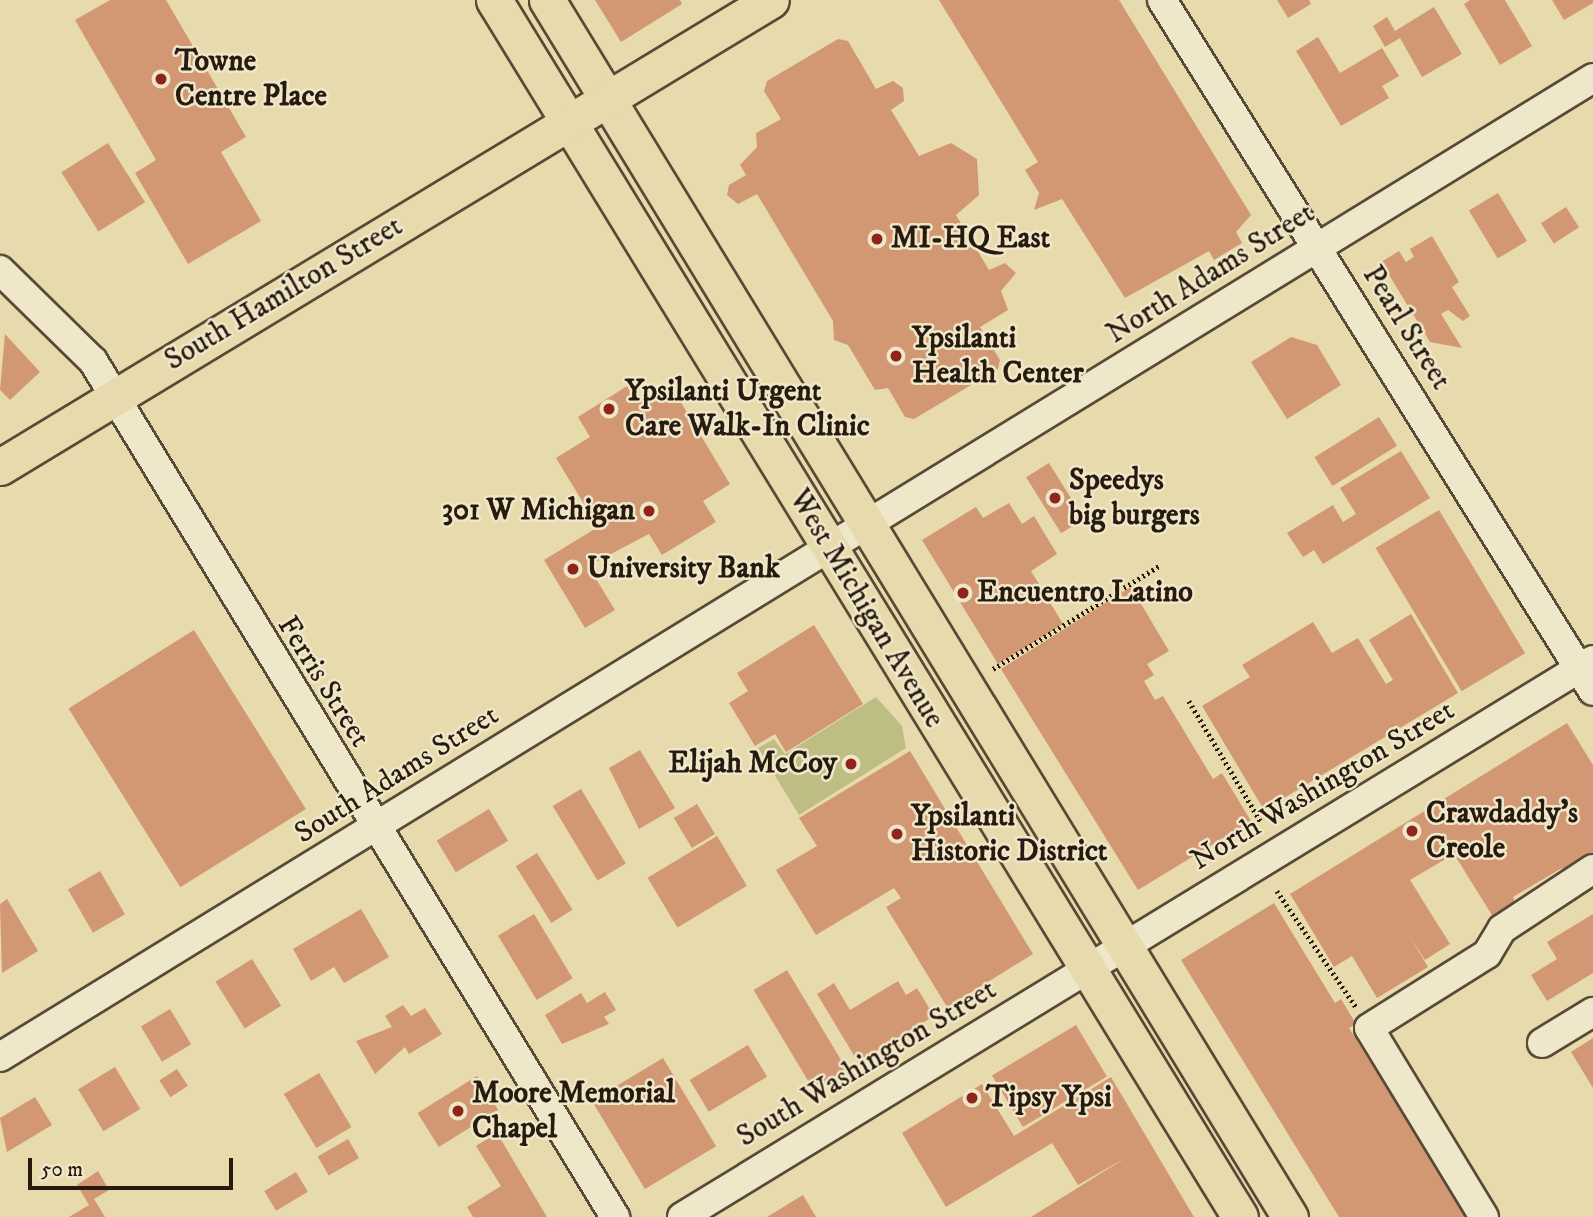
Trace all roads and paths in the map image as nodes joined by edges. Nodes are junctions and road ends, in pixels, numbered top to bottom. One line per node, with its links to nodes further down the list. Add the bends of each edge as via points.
1 (494, 0): 7 (main road, West Michigan Avenue)
2 (547, 0): 6 (main road, West Michigan Avenue)
3 (771, 0): 6 (main road, South Hamilton Street)
4 (1162, 0): 8 (street, Pearl Street)
5 (1593, 78): 8 (street, North Adams Street)
6 (609, 100): 7 (main road, South Hamilton Street); 12 (main road, West Michigan Avenue)
7 (569, 124): 10 (main road, South Hamilton Street); 13 (main road, West Michigan Avenue)
8 (1317, 248): 12 (street, North Adams Street); 16 (street, Pearl Street)
9 (0, 270): 10 (street, Ferris Street, via 63,327)
10 (114, 396): 11 (main road, South Hamilton Street); 19 (street, Ferris Street)
11 (0, 467)
12 (867, 524): 13 (street, North Adams Street); 22 (main road, West Michigan Avenue)
13 (828, 548): 19 (street, South Adams Street); 23 (main road, West Michigan Avenue)
14 (1159, 566): 15 (path)
15 (993, 669)
16 (1588, 673): 22 (street, North Washington Street)
17 (1189, 701): 18 (path)
18 (1261, 822)
19 (375, 830): 27 (street, South Adams Street); 28 (street, Ferris Street)
20 (1593, 869): 25 (street, via 1502,929 1487,954)
21 (1277, 891): 25 (path)
22 (1125, 946): 23 (street, North Washington Street); 31 (main road, West Michigan Avenue)
23 (1087, 969): 29 (street, South Washington Street); 30 (main road, West Michigan Avenue)
24 (1593, 1012): 26 (street)
25 (1369, 1028): 32 (street)
26 (1542, 1044)
27 (0, 1057)
28 (615, 1217)
29 (682, 1217)
30 (1240, 1217)
31 (1290, 1217)
32 (1485, 1217)

